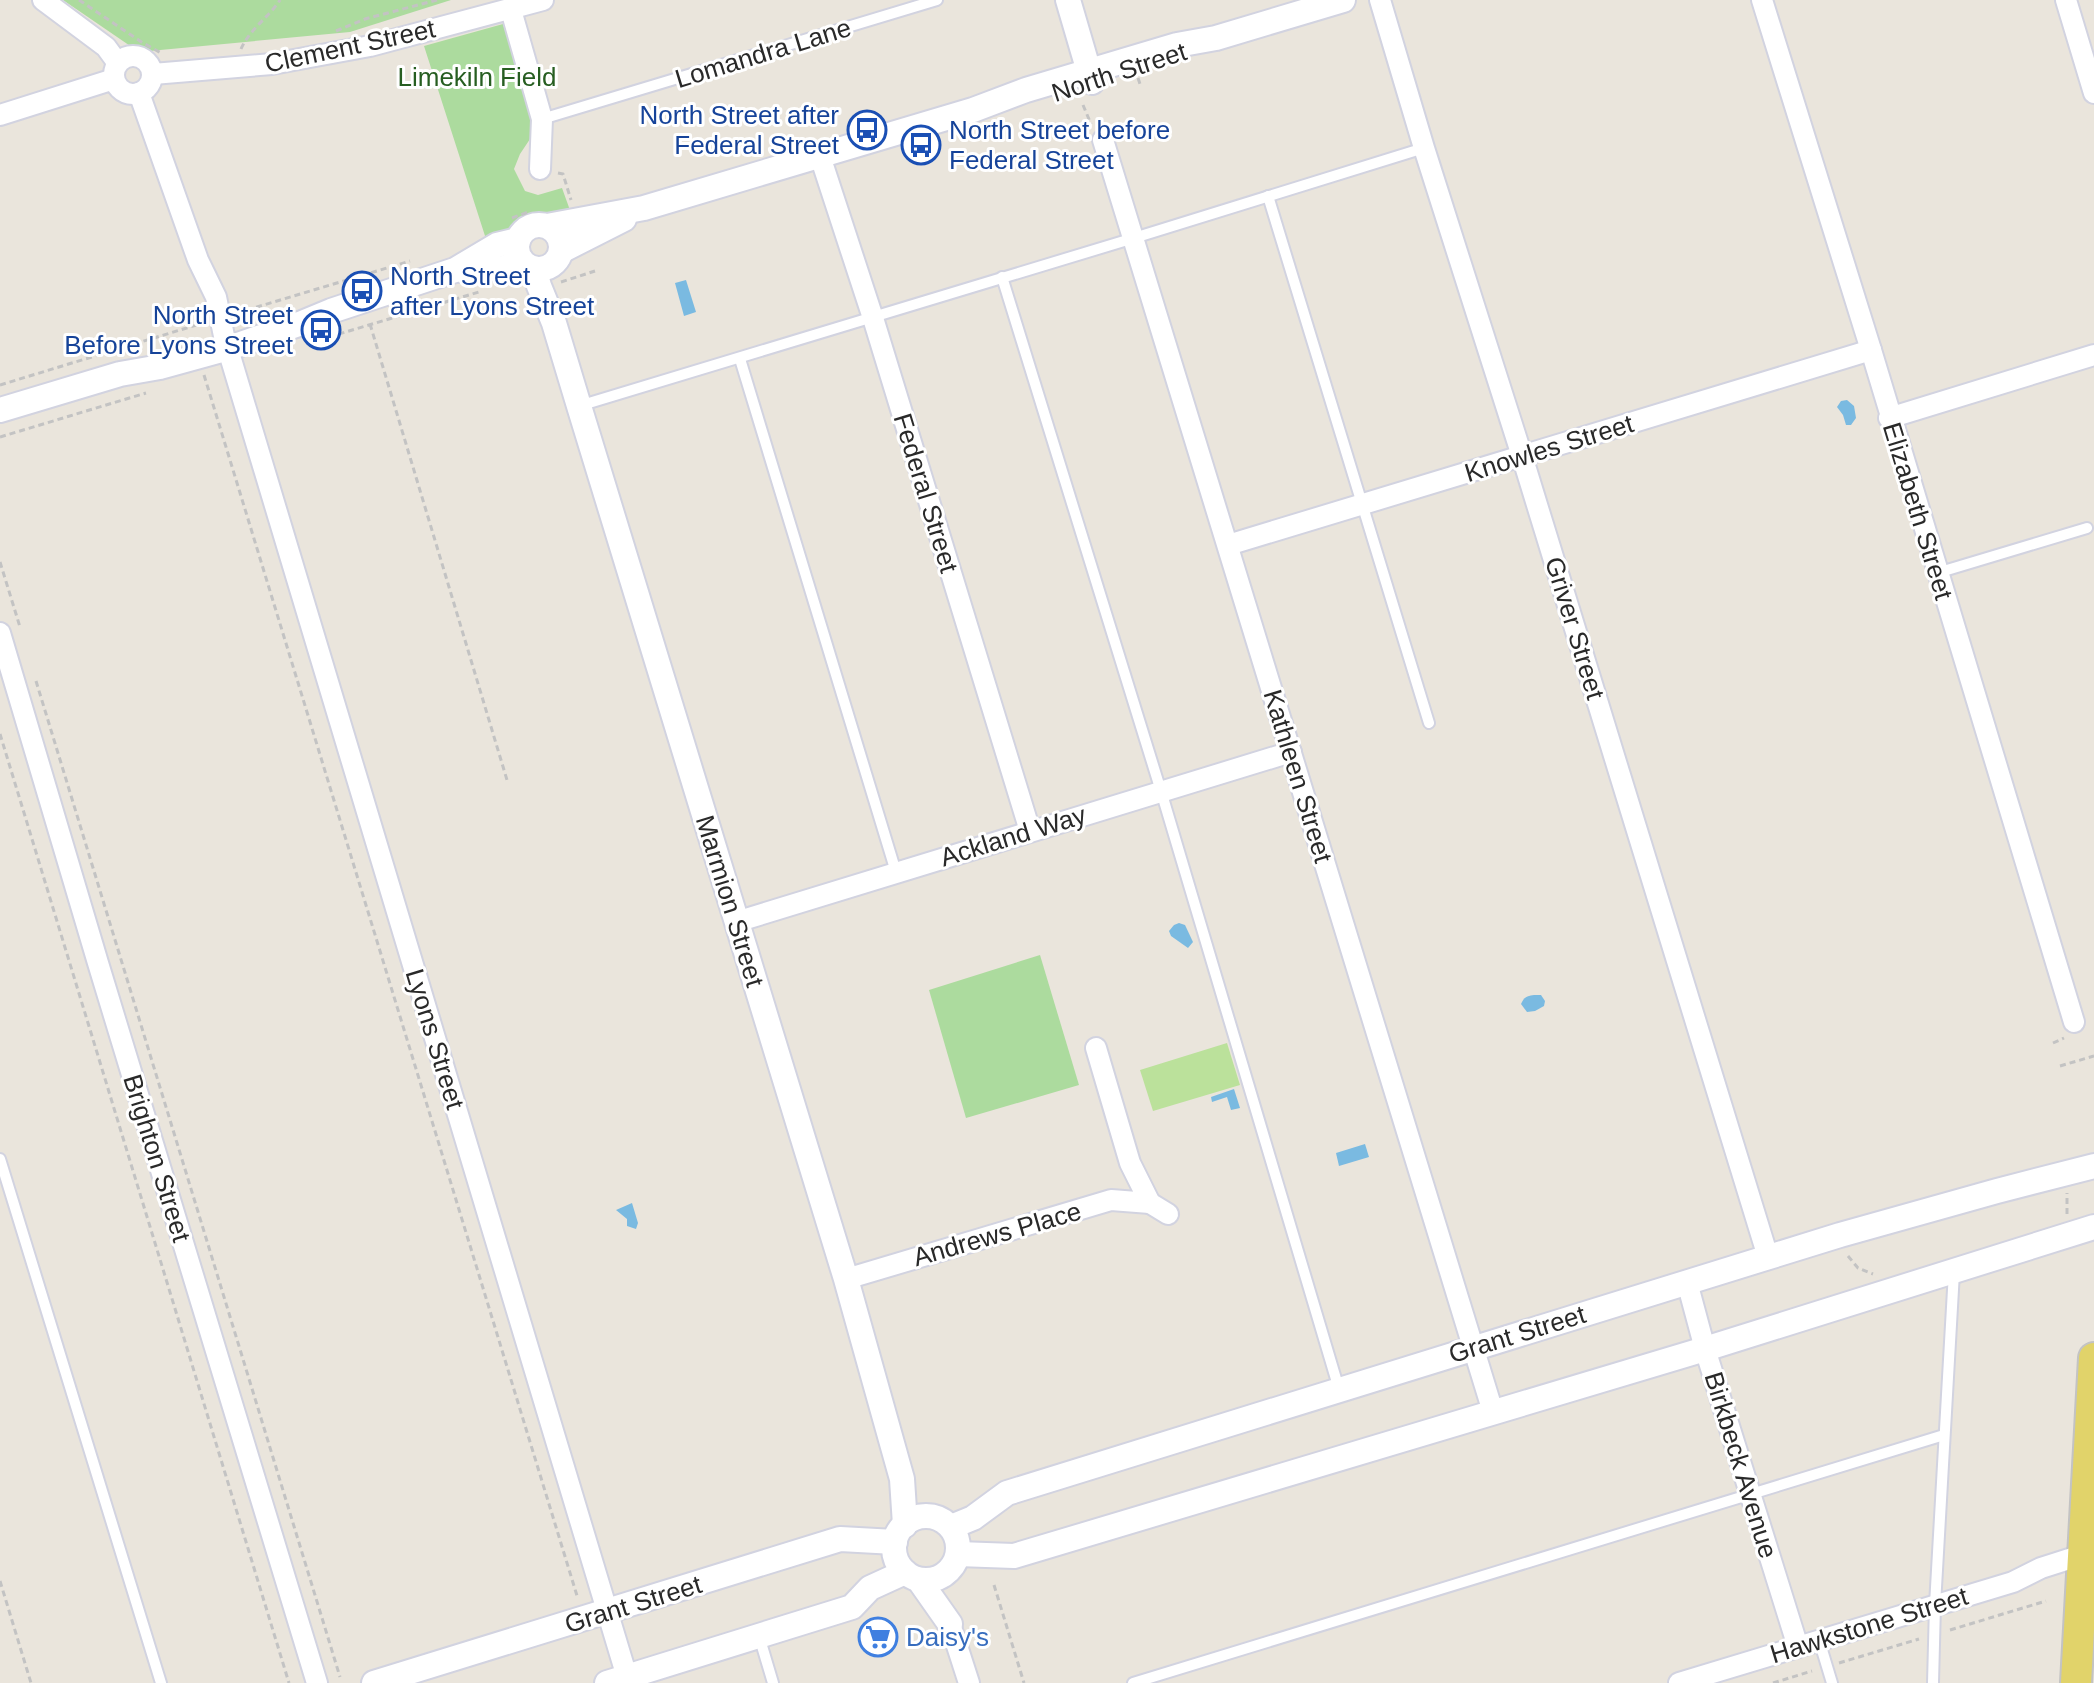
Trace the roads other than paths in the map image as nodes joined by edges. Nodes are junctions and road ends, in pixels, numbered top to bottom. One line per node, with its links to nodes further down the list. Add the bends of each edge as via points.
1 (43, 0): 11 (street, via 106,47)
2 (543, 0): 10 (street, Clement Street)
3 (937, 0): 17 (lane, Lomandra Lane)
4 (1068, 0): 13 (street)
5 (1084, 0): 13 (street)
6 (1343, 0): 13 (street, North Street, via 1177,45)
7 (1380, 0): 19 (street, Griver Street)
8 (1762, 0): 29 (street, Elizabeth Street)
9 (2066, 0): 15 (street)
10 (511, 10): 12 (street, Clement Street, via 370,46 272,64); 17 (street)
11 (116, 70): 12 (street, via 131,55); 14 (street, via 119,90); 16 (street)
12 (161, 73): 14 (street)
13 (1098, 74): 20 (street, North Street, via 1026,102 973,110)
14 (139, 93): 28 (street, Lyons Street, via 216,297)
15 (2094, 93)
16 (0, 115)
17 (542, 119): 21 (street)
18 (1103, 140): 24 (street, Kathleen Street)
19 (1424, 148): 22 (lane); 35 (street, Griver Street)
20 (820, 156): 23 (street, North Street); 27 (street, Federal Street)
21 (540, 169)
22 (1268, 196): 24 (lane); 36 (lane)
23 (644, 208): 25 (street, North Street, via 584,241); 25 (street, North Street, via 540,218 540,225 526,229)
24 (1134, 238): 26 (lane); 38 (street, Kathleen Street)
25 (533, 250): 28 (street, North Street, via 504,268 455,270 331,311 296,314); 32 (street, Marmion Street)
26 (1002, 277): 27 (lane); 43 (lane)
27 (873, 318): 31 (lane); 44 (street, Federal Street)
28 (220, 336): 33 (street, North Street, via 120,374); 70 (street, Lyons Street, via 244,400)
29 (1871, 350): 34 (street, Elizabeth Street); 35 (street, Knowles Street)
30 (2094, 355): 34 (street)
31 (740, 359): 32 (lane); 45 (lane)
32 (579, 406): 46 (street, Marmion Street)
33 (0, 410)
34 (1889, 418): 39 (street, Elizabeth Street)
35 (1522, 456): 36 (street, Knowles Street); 52 (street, Griver Street)
36 (1362, 505): 38 (street, Knowles Street); 41 (lane)
37 (2087, 528): 39 (lane)
38 (1228, 545): 42 (street, Kathleen Street)
39 (1937, 573): 47 (street, Elizabeth Street)
40 (0, 633): 79 (street, Brighton Street)
41 (1429, 723)
42 (1291, 752): 43 (street, Ackland Way); 56 (street, Kathleen Street)
43 (1161, 791): 44 (street, Ackland Way); 59 (lane)
44 (1030, 831): 45 (street, Ackland Way)
45 (896, 872): 46 (street, Ackland Way)
46 (736, 922): 54 (street, Marmion Street)
47 (2074, 1022)
48 (1096, 1048): 54 (street, Andrews Place, via 1130,1163 1159,1208 1111,1200)
49 (0, 1159): 78 (lane)
50 (2094, 1166): 52 (street, Grant Street)
51 (2094, 1227): 53 (street)
52 (1768, 1257): 55 (street, Grant Street)
53 (1954, 1272): 57 (street); 61 (lane)
54 (846, 1279): 62 (street, Marmion Street)
55 (1687, 1282): 56 (street, Grant Street); 57 (street, Birkbeck Avenue)
56 (1473, 1348): 59 (street, Grant Street); 60 (street, Kathleen Street)
57 (1705, 1349): 60 (street); 63 (street, Birkbeck Avenue)
58 (2094, 1358): 66 (main road)
59 (1339, 1390): 64 (street, Grant Street, via 1007,1493 973,1518)
60 (1493, 1412): 67 (street, via 1014,1556)
61 (1944, 1435): 63 (lane); 69 (lane)
62 (902, 1479): 64 (street, Marmion Street); 65 (street, Marmion Street)
63 (1750, 1494): 75 (street, Birkbeck Avenue); 76 (lane)
64 (941, 1522): 65 (street, via 922,1517); 67 (street, via 959,1545)
65 (900, 1534): 68 (street, via 894,1553); 70 (street, Grant Street, via 840,1539)
66 (2088, 1560): 69 (street, Hawkstone Street, via 2042,1578); 87 (main road)
67 (952, 1564): 68 (street, via 928,1581); 71 (street)
68 (912, 1576): 71 (street); 73 (street, via 870,1588 852,1607)
69 (1935, 1605): 74 (street, Hawkstone Street); 86 (lane)
70 (608, 1612): 77 (street, Lyons Street); 80 (street, Grant Street)
71 (950, 1624): 82 (street)
72 (2094, 1626): 88 (main road)
73 (759, 1636): 77 (street); 81 (lane)
74 (1819, 1640): 75 (street, Hawkstone Street); 85 (lane)
75 (1798, 1647): 84 (street, Hawkstone Street)
76 (1162, 1679): 83 (lane)
77 (617, 1680)
78 (161, 1683)
79 (317, 1683)
80 (374, 1683)
81 (773, 1683)
82 (969, 1683)
83 (1133, 1683)
84 (1679, 1683)
85 (1832, 1683)
86 (1933, 1683)
87 (2076, 1683)
88 (2092, 1683)

